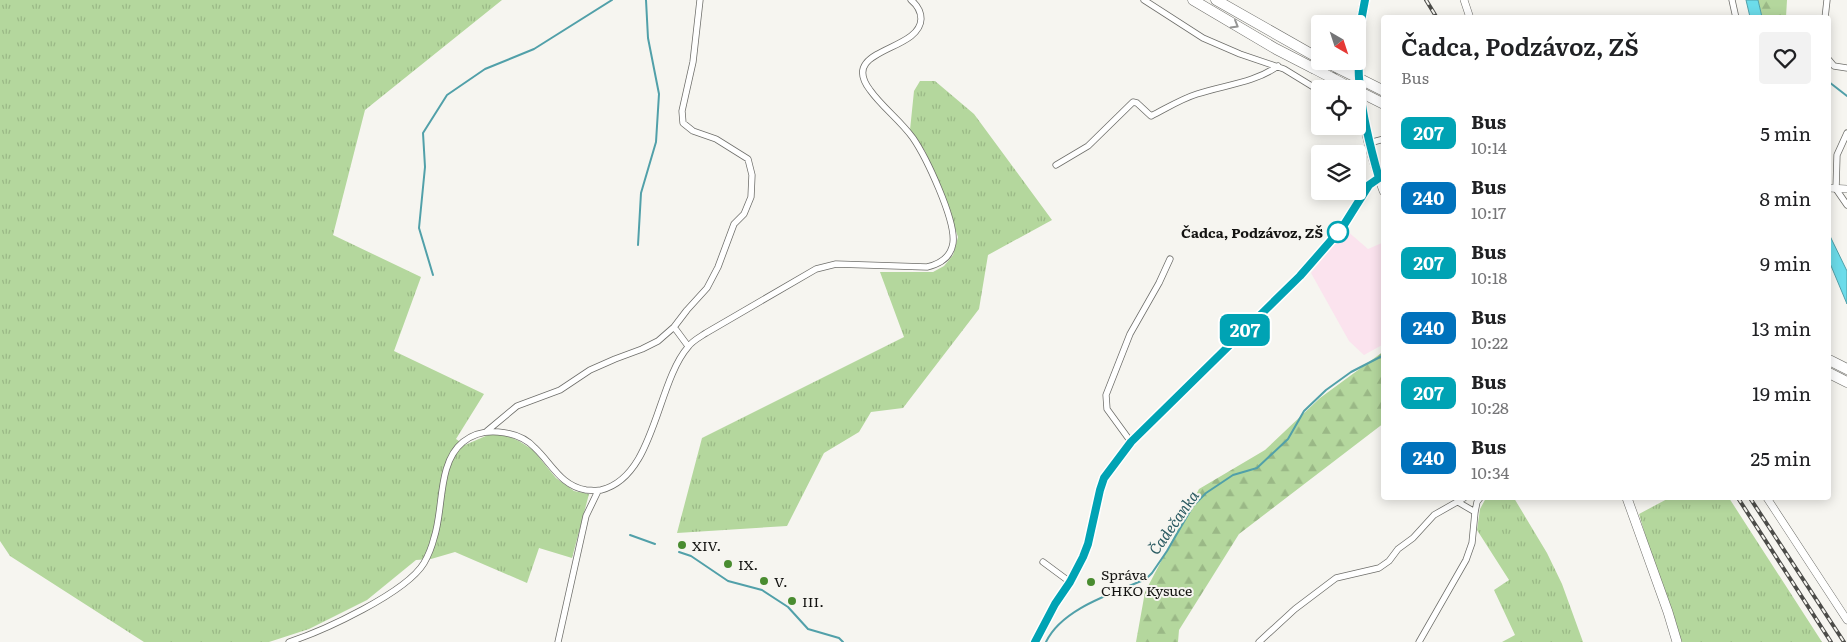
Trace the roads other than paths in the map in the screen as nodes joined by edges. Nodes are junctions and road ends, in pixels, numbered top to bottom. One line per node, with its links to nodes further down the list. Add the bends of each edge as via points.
1 (700, 0): 35 (street, via 693,62 682,111 683,123 748,159 752,197 744,214 734,224 707,288)
2 (911, 0): 36 (street, via 920,14 918,29 903,42 873,56 865,66 864,80 905,128 928,164 952,227 953,244 948,254 927,267 836,264 816,269)
3 (1144, 0): 16 (street, via 1204,38)
4 (1193, 0): 21 (highway, one-way to 21, bridge)
5 (1216, 0): 14 (highway)
6 (1365, 0): 10 (main road)
7 (1464, 0): 11 (street)
8 (1732, 0): 12 (street)
9 (1827, 0): 13 (street)
10 (1362, 15)
11 (1469, 15)
12 (1735, 15)
13 (1825, 15)
14 (1311, 54)
15 (1831, 62): 17 (street)
16 (1278, 66): 18 (street, via 1320,88 1331,81); 28 (street, via 1256,78 1187,97 1151,116 1133,102 1088,146)
17 (1847, 68)
18 (1334, 70)
19 (1342, 70): 22 (highway, bridge)
20 (1358, 70): 27 (main road, via 1359,96)
21 (1336, 80)
22 (1381, 90)
23 (1366, 95): 24 (highway, bridge)
24 (1381, 102)
25 (1847, 133): 31 (street, via 1837,155)
26 (1381, 140): 27 (street)
27 (1369, 143): 29 (main road)
28 (1056, 165)
29 (1379, 178): 30 (main road); 42 (street, via 1369,185 1342,228 1300,276)
30 (1381, 183)
31 (1832, 188): 32 (street); 33 (street)
32 (1847, 189)
33 (1847, 205)
34 (1170, 259): 42 (street, via 1130,334 1106,395 1107,409)
35 (674, 327): 36 (street); 41 (street, via 642,349 590,370 560,390 517,406)
36 (688, 346): 43 (street, via 677,363 648,440 633,467 617,485)
37 (1831, 361): 38 (highway)
38 (1847, 369)
39 (1831, 374): 40 (highway)
40 (1847, 382)
41 (487, 431): 43 (street, via 518,435 535,447 558,476 576,488); 53 (street, via 463,442 451,456 435,537 424,563 402,586 310,635)
42 (1131, 442): 51 (street, via 1104,478 1088,544)
43 (598, 491): 54 (street, via 586,516)
44 (1461, 500): 48 (street)
45 (1478, 500): 49 (street)
46 (1628, 500): 58 (main road)
47 (1769, 500): 52 (street)
48 (1458, 502): 49 (street); 56 (street, via 1434,515 1389,562 1374,570 1336,578)
49 (1475, 512): 57 (street, via 1472,543 1466,560)
50 (1043, 562): 51 (street)
51 (1070, 582): 55 (street)
52 (1847, 620)
53 (289, 642)
54 (558, 642)
55 (1035, 642)
56 (1259, 642)
57 (1419, 642)
58 (1677, 642)

